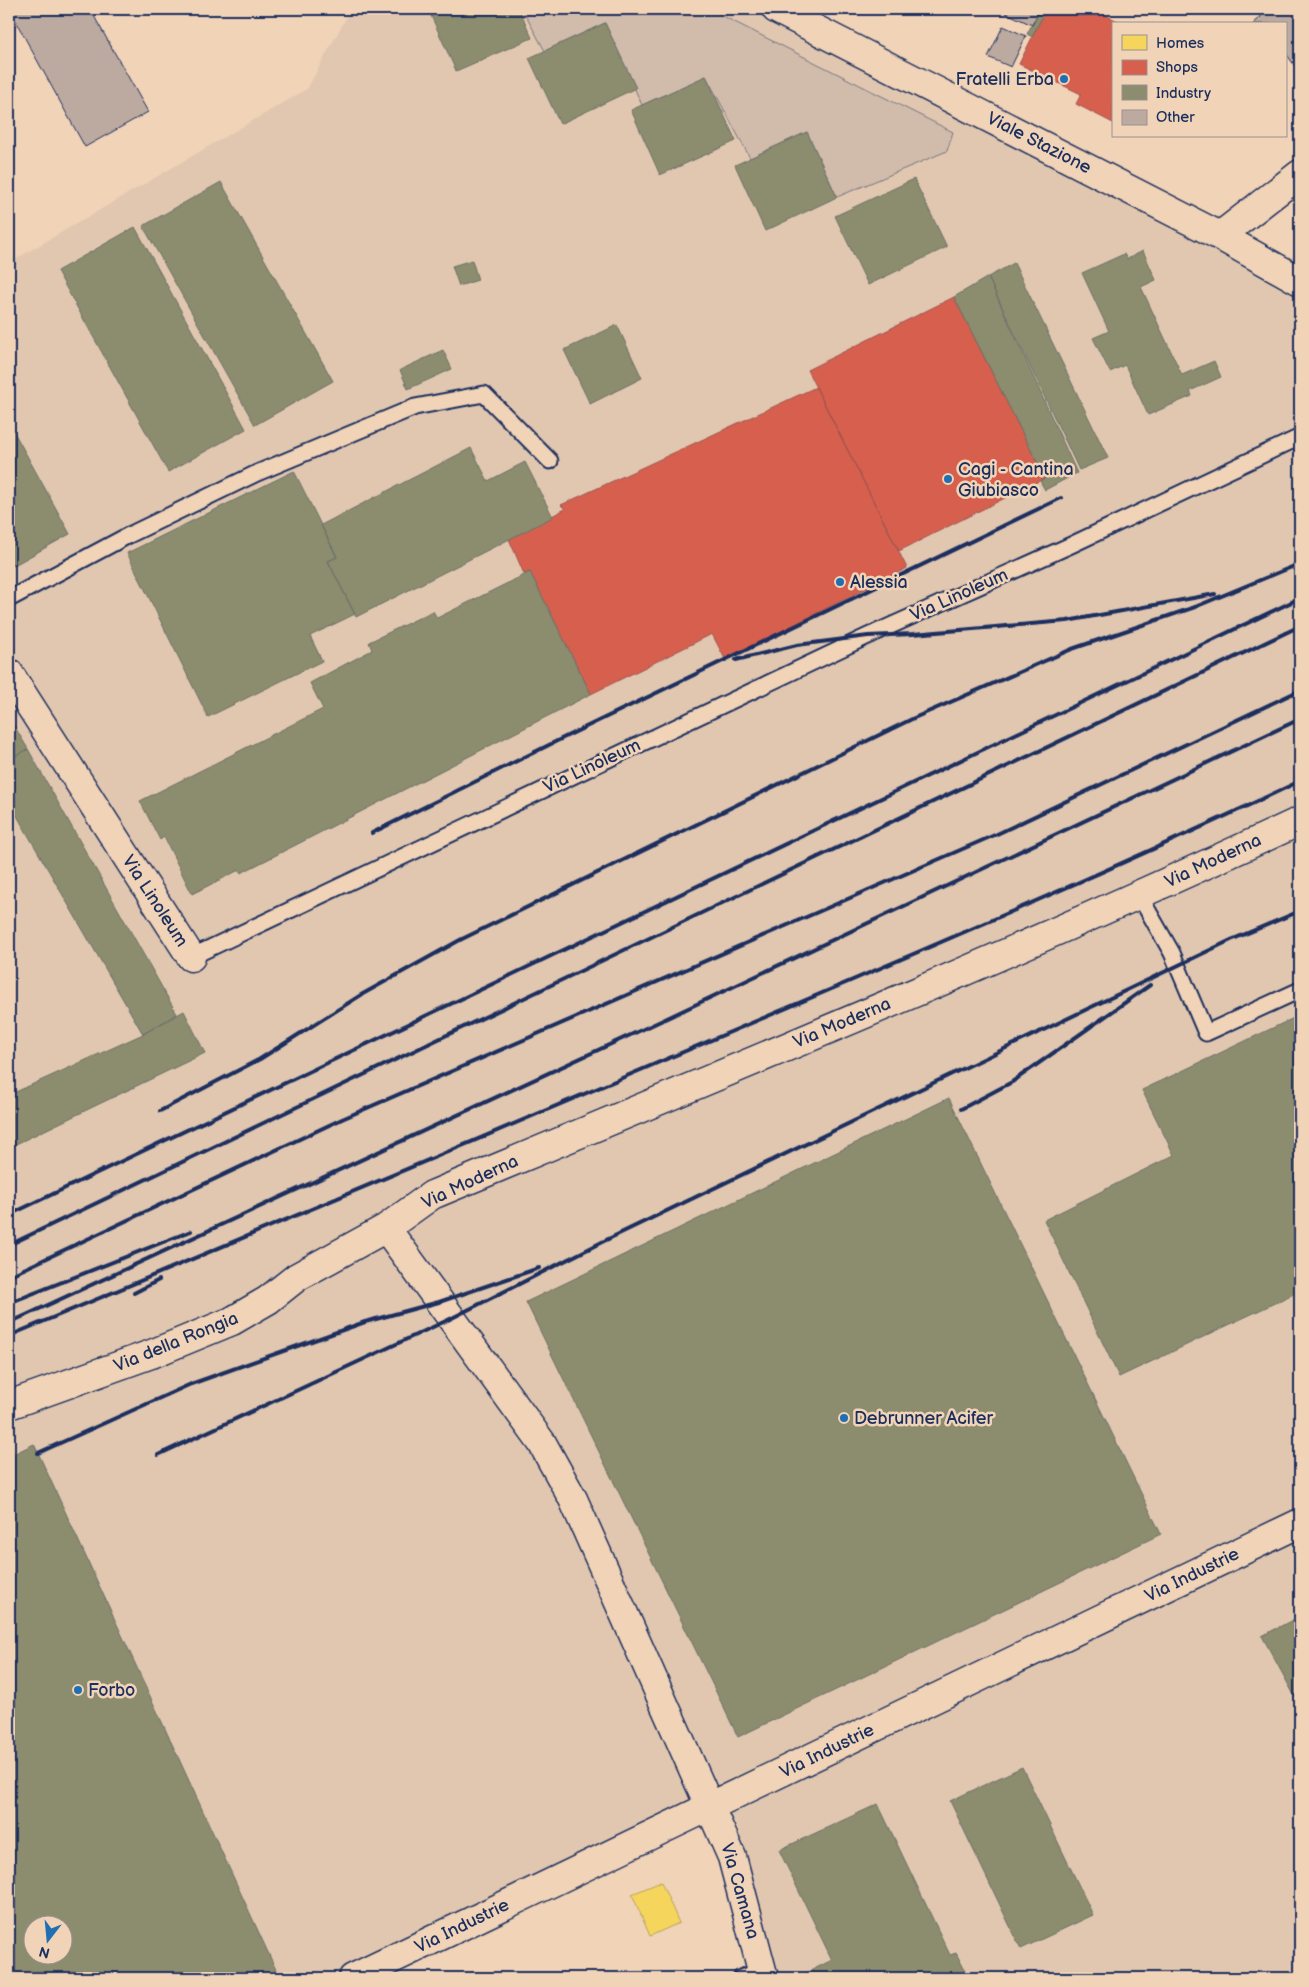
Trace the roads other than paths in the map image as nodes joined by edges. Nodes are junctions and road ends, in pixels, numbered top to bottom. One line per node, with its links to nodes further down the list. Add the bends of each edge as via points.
1 (776, 9): 3 (street, Viale Stazione)
2 (1300, 174): 3 (street)
3 (1220, 236): 4 (street, Viale Stazione)
4 (1300, 281)
5 (1300, 437): 11 (lane, Via Linoleum, via 868,636)
6 (550, 460): 7 (lane, via 484,394 415,407 257,473 127,536)
7 (9, 599)
8 (9, 673): 11 (street, Via Linoleum)
9 (1300, 821): 10 (street, Via Moderna)
10 (1140, 895): 12 (lane, via 1172,953 1206,1033); 13 (street, Via Moderna, via 432,1195)
11 (190, 956)
12 (1300, 990)
13 (386, 1228): 14 (street, Via della Rongia, via 297,1277 268,1300 232,1321); 16 (street, Via Camana, via 542,1443 573,1499)
14 (9, 1405)
15 (1300, 1523): 16 (street, Via Industrie)
16 (711, 1806): 17 (street, Via Camana, via 732,1857); 18 (street, Via Industrie)
17 (756, 1975)
18 (354, 1978)

